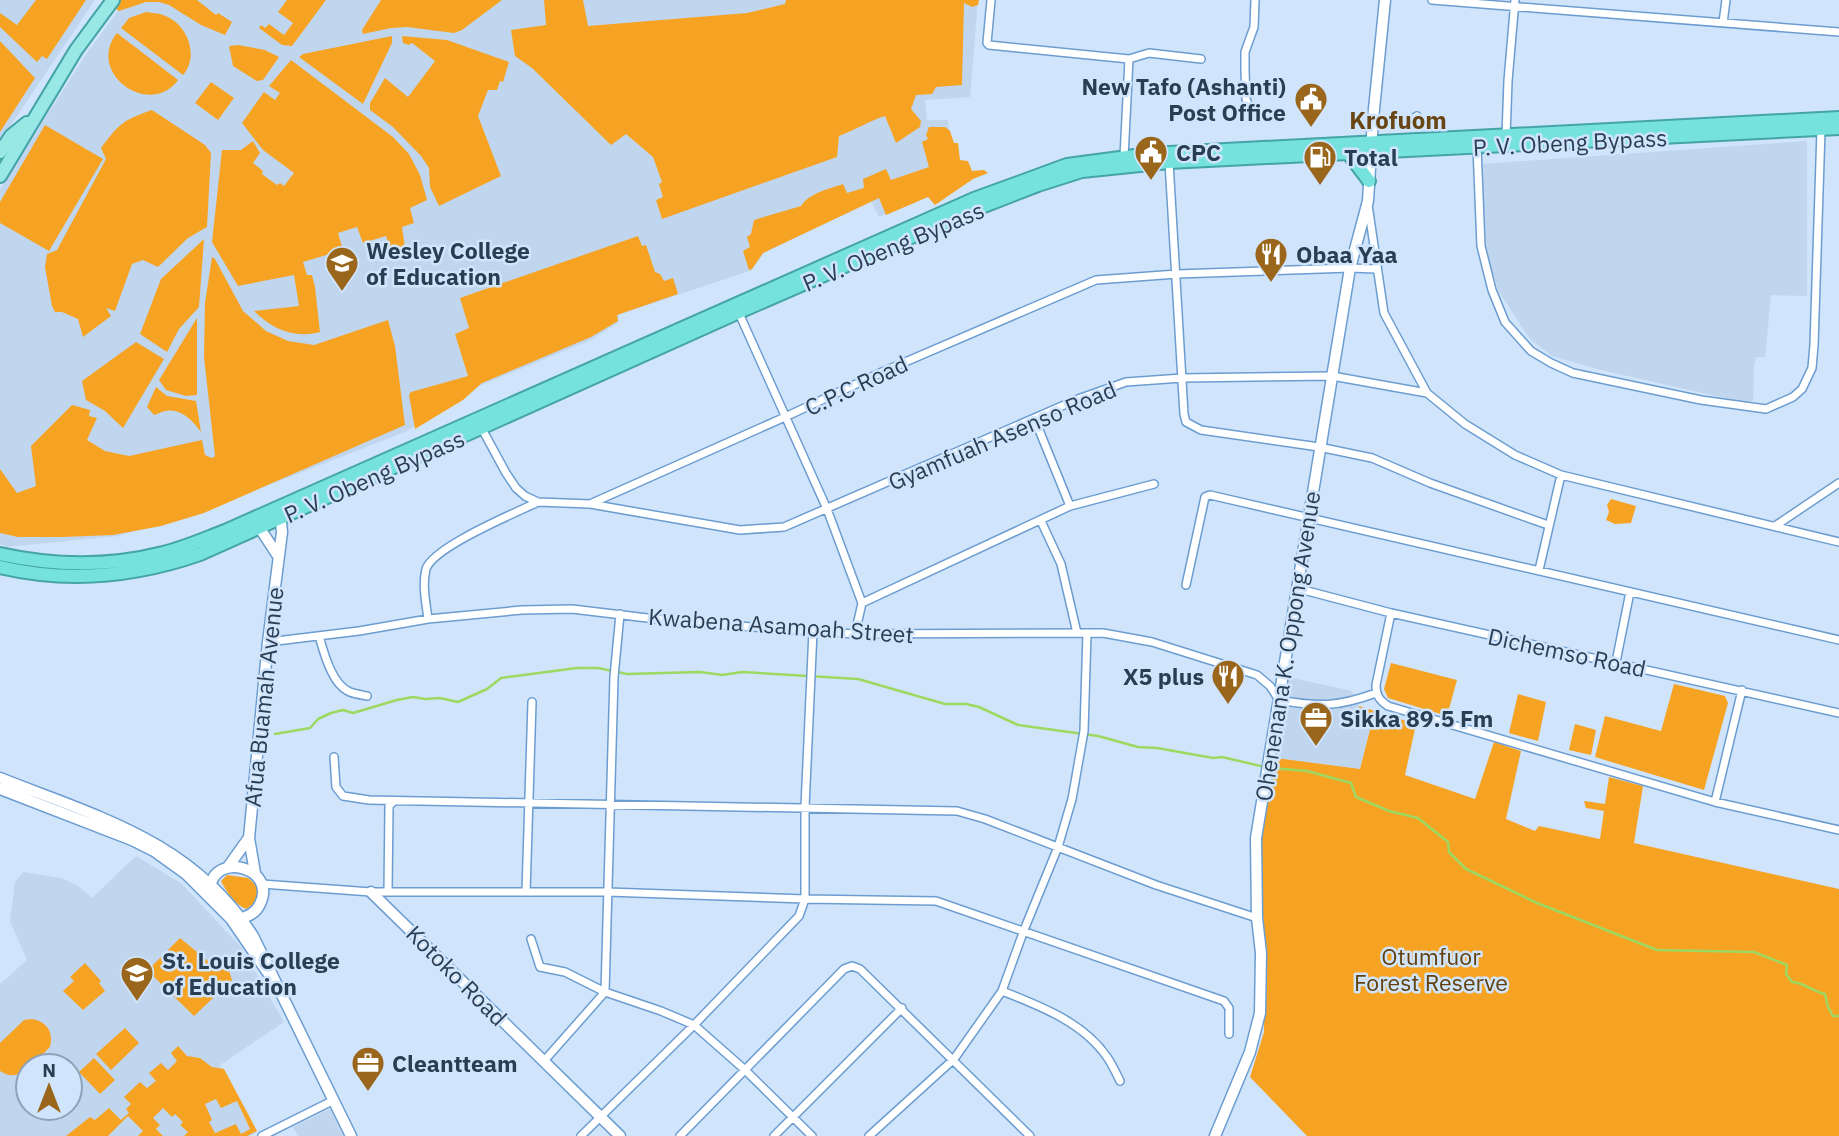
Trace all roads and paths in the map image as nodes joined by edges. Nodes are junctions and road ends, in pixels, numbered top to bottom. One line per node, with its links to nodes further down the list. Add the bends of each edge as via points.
1 (113, 0): 14 (main road)
2 (990, 0): 11 (street, via 989,45)
3 (1255, 0): 13 (street, via 1254,27 1245,52 1246,99)
4 (1385, 0): 17 (street, Ohenenana K. Oppong Avenue)
5 (1432, 0): 7 (street)
6 (1726, 0): 9 (street)
7 (1450, 1): 8 (street)
8 (1515, 4): 9 (street); 20 (street)
9 (1723, 23): 10 (street)
10 (1839, 32)
11 (1129, 59): 12 (street, via 1149,53); 25 (street)
12 (1201, 59)
13 (1251, 111)
14 (35, 116): 23 (main road); 27 (main road)
15 (1417, 116): 17 (street, via 1401,121)
16 (1839, 118): 20 (highway, P. V. Obeng Bypass)
17 (1373, 119): 21 (street, Ohenenana K. Oppong Avenue)
18 (1839, 128): 19 (highway, P. V. Obeng Bypass)
19 (1821, 130): 22 (highway, P. V. Obeng Bypass); 22 (street, via 1812,368 1802,389 1766,409 1573,373 1531,351 1505,322 1492,290 1481,246)
20 (1506, 136): 21 (highway, P. V. Obeng Bypass)
21 (1371, 146): 22 (highway, P. V. Obeng Bypass); 24 (highway, P. V. Obeng Bypass); 25 (highway, P. V. Obeng Bypass); 28 (street, Ohenenana K. Oppong Avenue)
22 (1478, 147)
23 (0, 152)
24 (1348, 153): 26 (highway, P. V. Obeng Bypass); 28 (highway)
25 (1125, 156): 33 (highway, P. V. Obeng Bypass, via 1035,175 869,244)
26 (1169, 162): 32 (street); 33 (highway, P. V. Obeng Bypass, via 1082,171 1038,185)
27 (0, 176)
28 (1369, 181): 29 (street, Ohenenana K. Oppong Avenue)
29 (1367, 201): 30 (street, Ohenenana K. Oppong Avenue); 31 (street)
30 (1350, 268): 31 (street, C.P.C Road); 32 (street, C.P.C Road); 34 (street, Ohenenana K. Oppong Avenue)
31 (1376, 269): 36 (street, via 1384,313)
32 (1177, 274): 35 (street); 37 (street, C.P.C Road, via 1096,280)
33 (737, 308): 37 (street); 39 (highway, P. V. Obeng Bypass)
34 (1332, 376): 35 (street, Gyamfuah Asenso Road); 36 (street, Gyamfuah Asenso Road); 40 (street, Ohenenana K. Oppong Avenue)
35 (1182, 378): 38 (street, Gyamfuah Asenso Road, via 1126,382); 40 (street, via 1184,414 1191,426)
36 (1427, 393): 41 (street, via 1515,455)
37 (785, 417): 45 (street, C.P.C Road); 47 (street)
38 (1035, 420): 46 (street); 47 (street, Gyamfuah Asenso Road)
39 (479, 423): 44 (street, via 516,488); 48 (highway, P. V. Obeng Bypass)
40 (1319, 447): 49 (street, Ohenenana K. Oppong Avenue); 52 (street, via 1372,458)
41 (1561, 475): 52 (street); 53 (street)
42 (1839, 483): 53 (street)
43 (1154, 484): 46 (street)
44 (538, 502): 45 (street, C.P.C Road); 65 (street, via 437,554 427,566 424,583)
45 (590, 503): 47 (street, via 740,530 784,527)
46 (1070, 506): 50 (street)
47 (827, 509): 62 (street)
48 (280, 512): 51 (highway, P. V. Obeng Bypass); 56 (street, Afua Buamah Avenue)
49 (1308, 516): 58 (street); 59 (street, via 1207,496); 60 (street, Ohenenana K. Oppong Avenue)
50 (1041, 521): 62 (street); 67 (street, via 1061,564)
51 (257, 524): 55 (highway, P. V. Obeng Bypass, via 164,553 110,563 63,564); 56 (street, Afua Buamah Avenue); 57 (highway, P. V. Obeng Bypass, via 200,554 138,572 66,577)
52 (1548, 525): 58 (street)
53 (1775, 526): 54 (street)
54 (1839, 542)
55 (0, 554)
56 (278, 556): 72 (street, Afua Buamah Avenue)
57 (0, 567)
58 (1539, 570): 61 (street)
59 (1186, 585)
60 (1296, 588): 63 (street, Dichemso Road); 77 (street, Ohenenana K. Oppong Avenue)
61 (1630, 592): 71 (street); 73 (street)
62 (862, 603): 69 (street)
63 (1391, 613): 73 (street, Dichemso Road); 75 (street)
64 (620, 614): 65 (street, Kwabena Asamoah Street, via 560,609); 66 (street, Kwabena Asamoah Street); 86 (street)
65 (428, 618): 70 (street, Kwabena Asamoah Street)
66 (813, 632): 69 (street, Kwabena Asamoah Street); 87 (street)
67 (1077, 633): 68 (street, Kwabena Asamoah Street); 69 (street, Kwabena Asamoah Street)
68 (1087, 633): 77 (street, Kwabena Asamoah Street, via 1152,642 1257,675); 90 (street, via 1083,742)
69 (855, 634)
70 (319, 636): 72 (street, Kwabena Asamoah Street); 76 (street, via 338,681 347,691)
71 (1839, 640)
72 (268, 642): 89 (street, Afua Buamah Avenue)
73 (1616, 662): 74 (street, Dichemso Road)
74 (1742, 690): 79 (street, Dichemso Road); 84 (street)
75 (1376, 693): 77 (street, via 1324,706); 84 (street, via 1388,706)
76 (367, 696)
77 (1279, 700): 103 (street, Ohenenana K. Oppong Avenue, via 1256,838)
78 (532, 702): 85 (street)
79 (1839, 713)
80 (334, 757): 83 (street, via 336,787 343,796)
81 (0, 778): 92 (street, via 143,836)
82 (0, 789): 100 (street, via 154,851)
83 (393, 802): 85 (street); 97 (street, via 389,806)
84 (1715, 802): 88 (street)
85 (530, 803): 86 (street); 98 (street)
86 (611, 803): 87 (street); 99 (street)
87 (805, 807): 90 (street, via 957,811); 101 (street)
88 (1839, 830)
89 (249, 838): 91 (street, Afua Buamah Avenue); 93 (street, Afua Buamah Avenue)
90 (1058, 847): 103 (street); 105 (street)
91 (225, 869): 92 (street); 93 (street, via 243,866); 95 (street, Afua Buamah Avenue)
92 (197, 872): 95 (street)
93 (255, 873): 94 (street)
94 (262, 884): 96 (street); 102 (street, via 262,901)
95 (210, 885): 100 (street); 102 (street)
96 (371, 892): 97 (street); 114 (street, Kotoko Road)
97 (388, 892): 98 (street)
98 (526, 892): 99 (street)
99 (608, 892): 101 (street); 109 (street)
100 (210, 898): 104 (street)
101 (805, 899): 105 (street, via 936,901); 111 (street, via 793,923)
102 (247, 916): 104 (street); 107 (street)
103 (1257, 918): 129 (street, Ohenenana K. Oppong Avenue, via 1260,1013)
104 (231, 919): 107 (street)
105 (1024, 930): 108 (street); 112 (street, via 1223,1001 1229,1008)
106 (531, 939): 109 (street, via 540,967 565,972)
107 (271, 976): 117 (street)
108 (1002, 990): 113 (street); 116 (street, via 1075,1025 1107,1056)
109 (605, 992): 111 (street); 114 (street)
110 (902, 1008): 113 (street); 115 (street, via 860,969 844,969); 119 (street)
111 (694, 1025): 115 (street); 118 (street)
112 (1228, 1034)
113 (954, 1059): 127 (street); 128 (street)
114 (544, 1060): 118 (street, Kotoko Road)
115 (744, 1069): 119 (street); 124 (street)
116 (1120, 1081)
117 (334, 1100): 120 (street); 121 (street)
118 (601, 1116): 122 (street); 123 (street, Kotoko Road)
119 (793, 1117): 125 (street); 126 (street)
120 (262, 1136)
121 (351, 1136)
122 (581, 1136)
123 (620, 1136)
124 (680, 1136)
125 (774, 1136)
126 (813, 1136)
127 (869, 1136)
128 (1030, 1136)
129 (1215, 1136)

